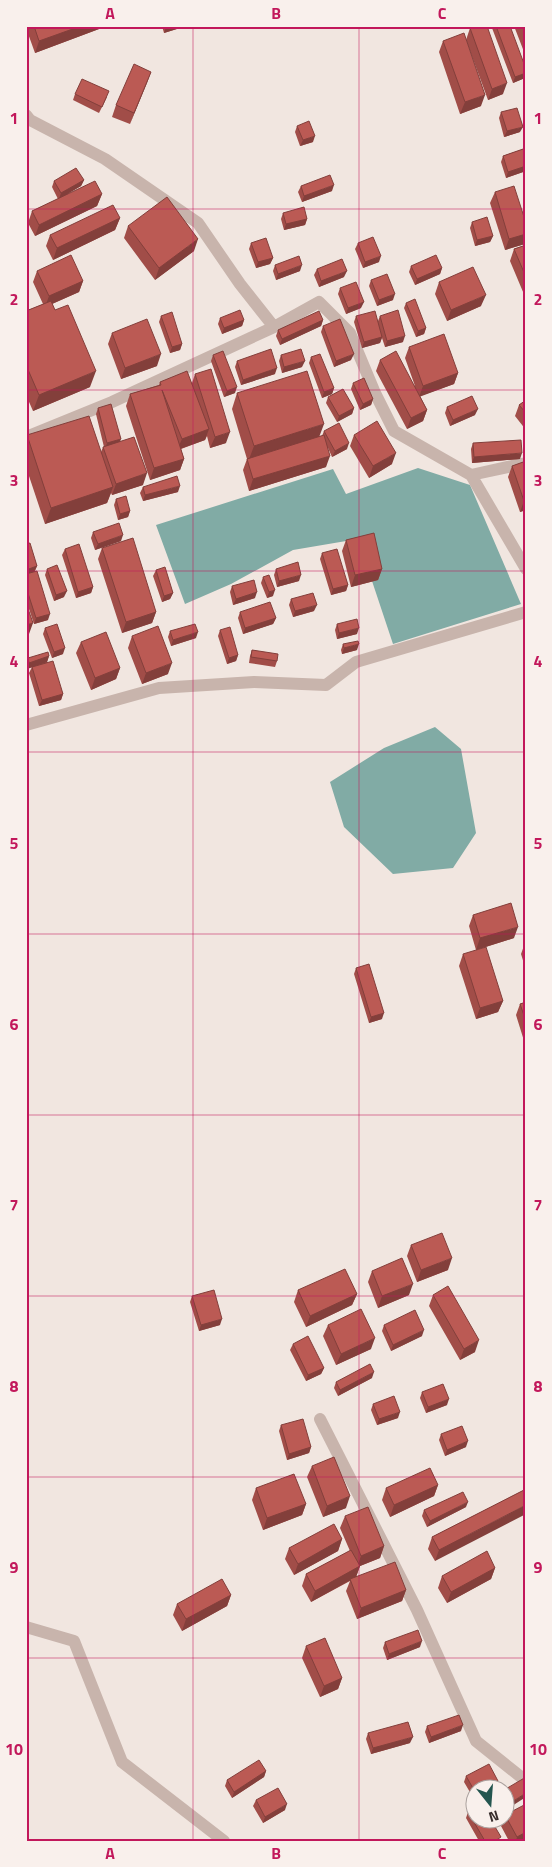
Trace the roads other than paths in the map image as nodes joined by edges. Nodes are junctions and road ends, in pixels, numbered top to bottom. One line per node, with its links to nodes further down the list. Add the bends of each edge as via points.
1 (26, 115): 2 (street, via 106,159 198,223)
2 (274, 327): 3 (street, via 112,402); 5 (street, via 319,302 350,333 394,431)
3 (26, 437)
4 (526, 464): 5 (street)
5 (472, 475): 6 (street)
6 (526, 570)
7 (526, 612): 8 (street, via 356,662 326,685 254,682 158,688)
8 (26, 725)
9 (320, 1419): 11 (street, via 417,1610 476,1742)
10 (26, 1627): 12 (street, via 74,1641 122,1762)
11 (526, 1781)
12 (224, 1841)

